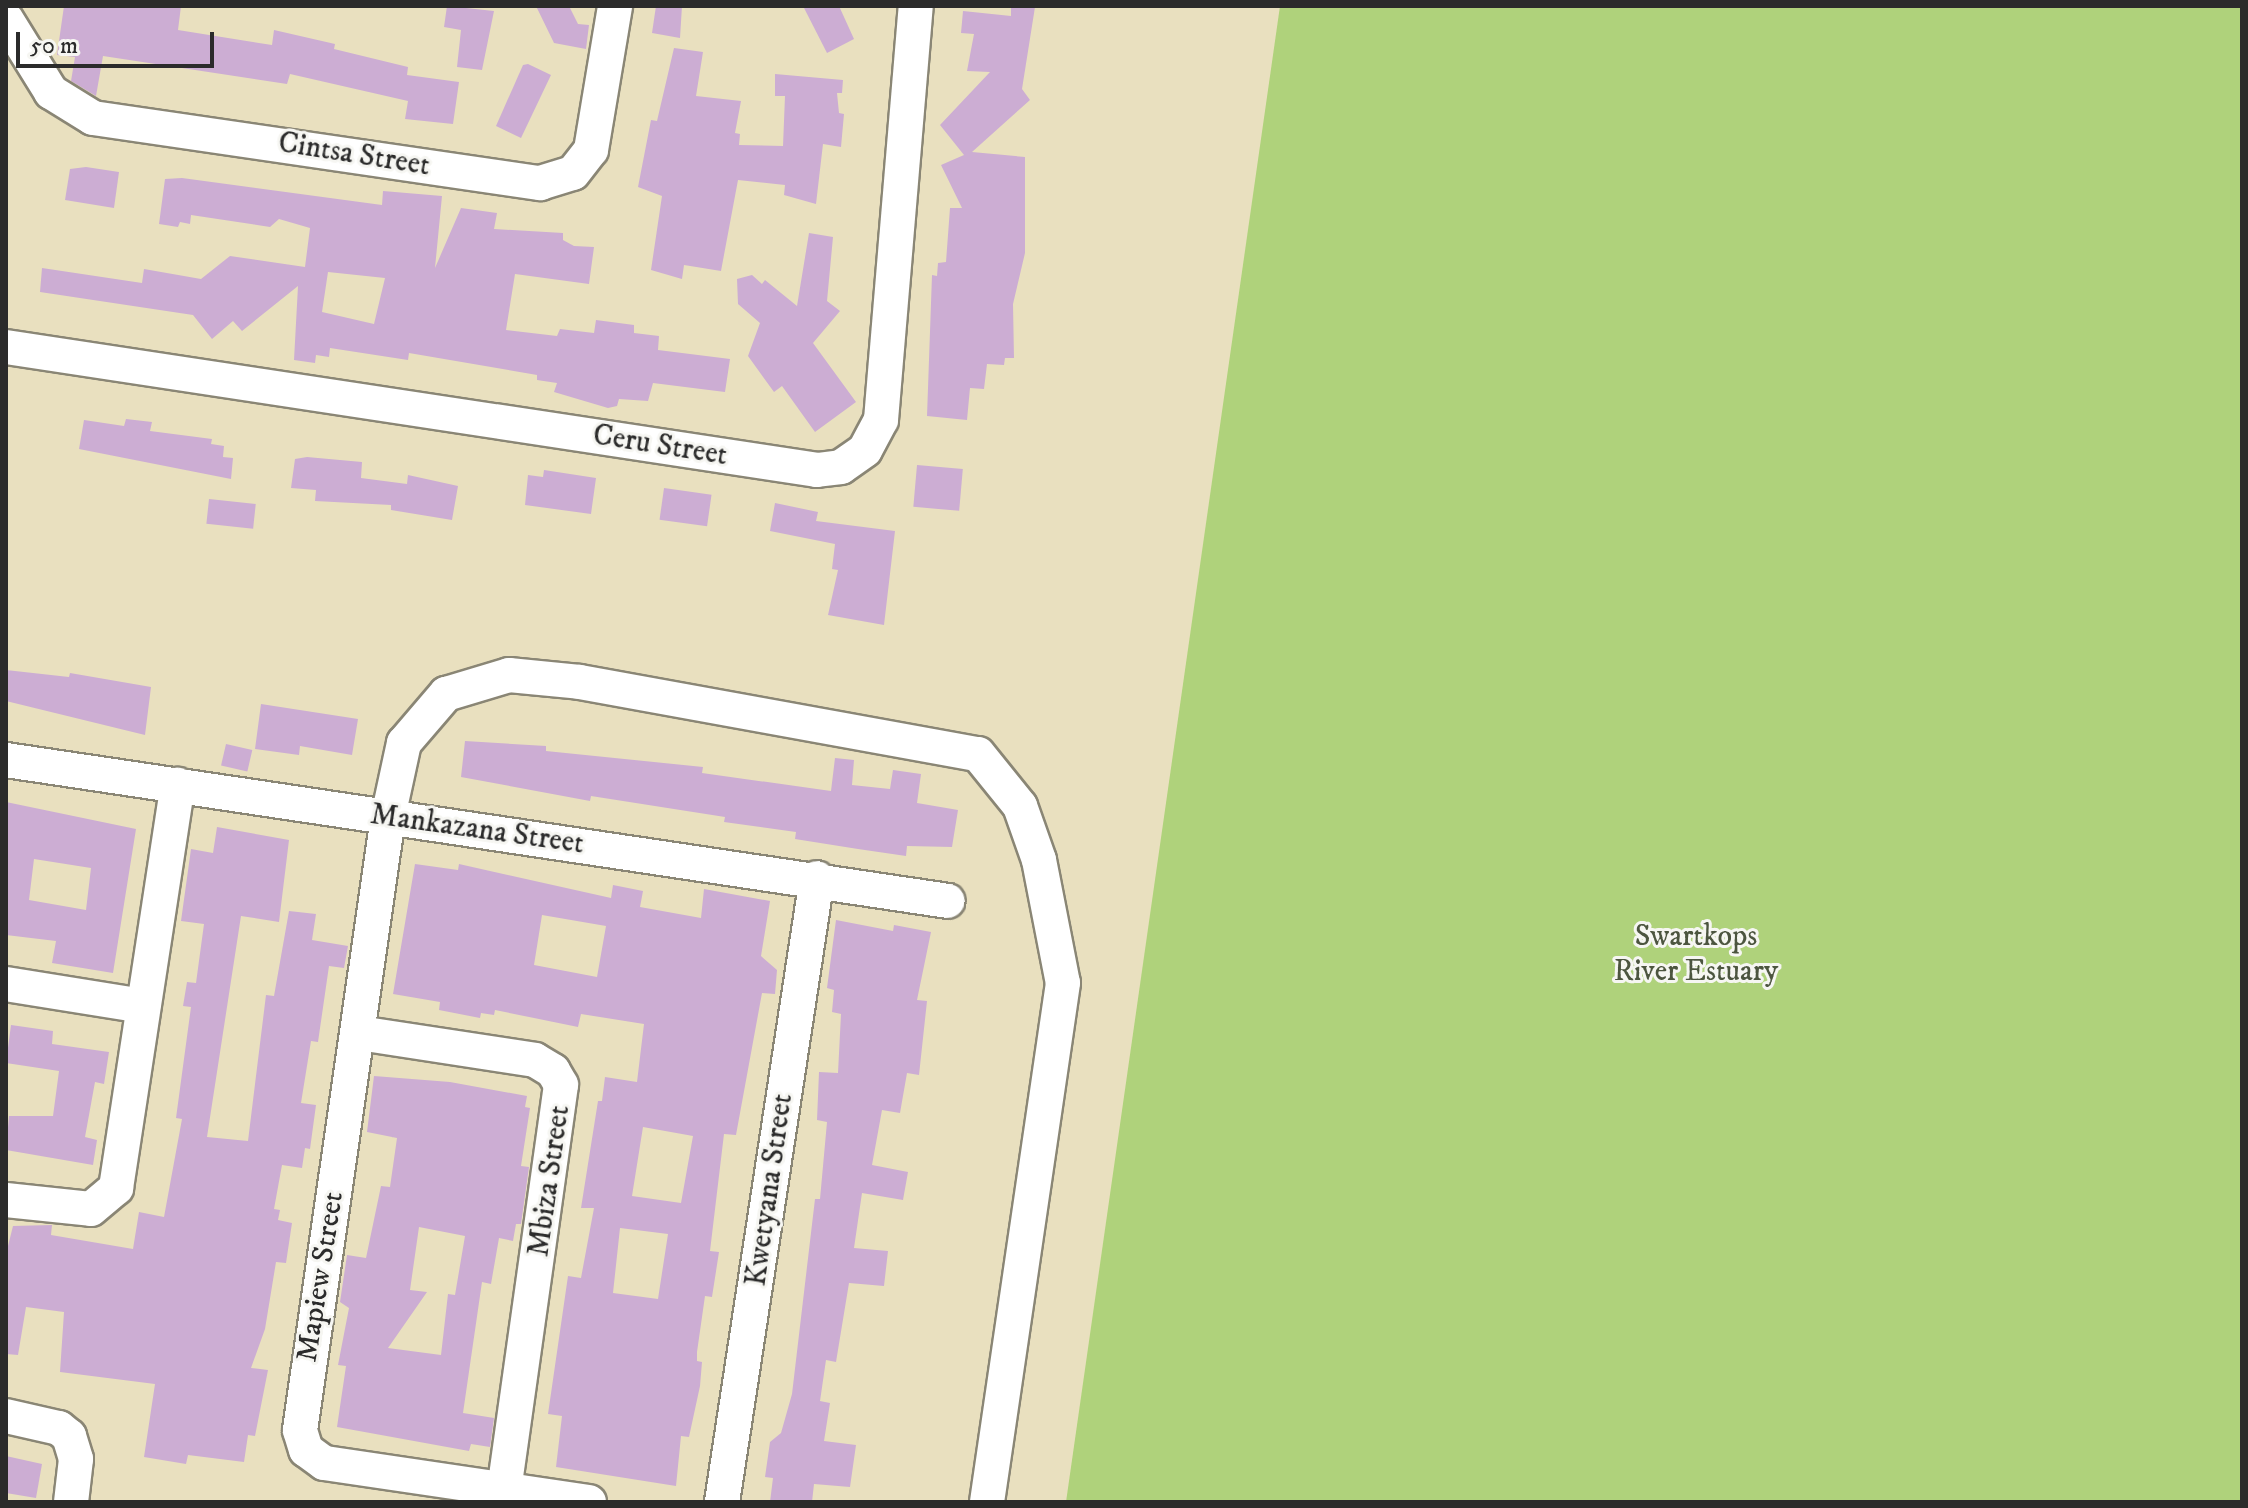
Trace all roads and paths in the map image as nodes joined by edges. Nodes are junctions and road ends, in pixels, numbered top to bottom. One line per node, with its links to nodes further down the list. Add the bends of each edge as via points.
1 (615, 6): 3 (street, Cintsa Street, via 591,150 573,173 540,183 93,118 51,92)
2 (916, 6): 4 (street, Ceru Street, via 881,420 865,450 841,467 807,469)
3 (6, 19)
4 (6, 347)
5 (6, 760): 6 (street, Mankazana Street)
6 (178, 785): 7 (street, Mankazana Street); 11 (street)
7 (388, 817): 8 (street, Mankazana Street); 12 (street, Mapiew Street); 19 (street, Mapiew Street, via 404,743 423,718 446,694 509,675 580,682 978,754 1000,779 1020,806 1039,860 1063,983 1050,1102 1004,1363)
8 (817, 878): 9 (street, Mankazana Street); 18 (street, Kwetyana Street)
9 (948, 901)
10 (6, 984): 11 (street)
11 (143, 1006): 13 (street, via 112,1195 94,1208 80,1210)
12 (359, 1033): 15 (street, Mbiza Street, via 535,1060 553,1071 561,1085); 15 (street, Mapiew Street, via 307,1368 301,1439 324,1463)
13 (6, 1200)
14 (6, 1416): 16 (street, via 59,1428 69,1436 76,1459)
15 (504, 1489): 17 (street, Mapiew Street)
16 (71, 1502)
17 (589, 1502)
18 (722, 1502)
19 (987, 1502)

